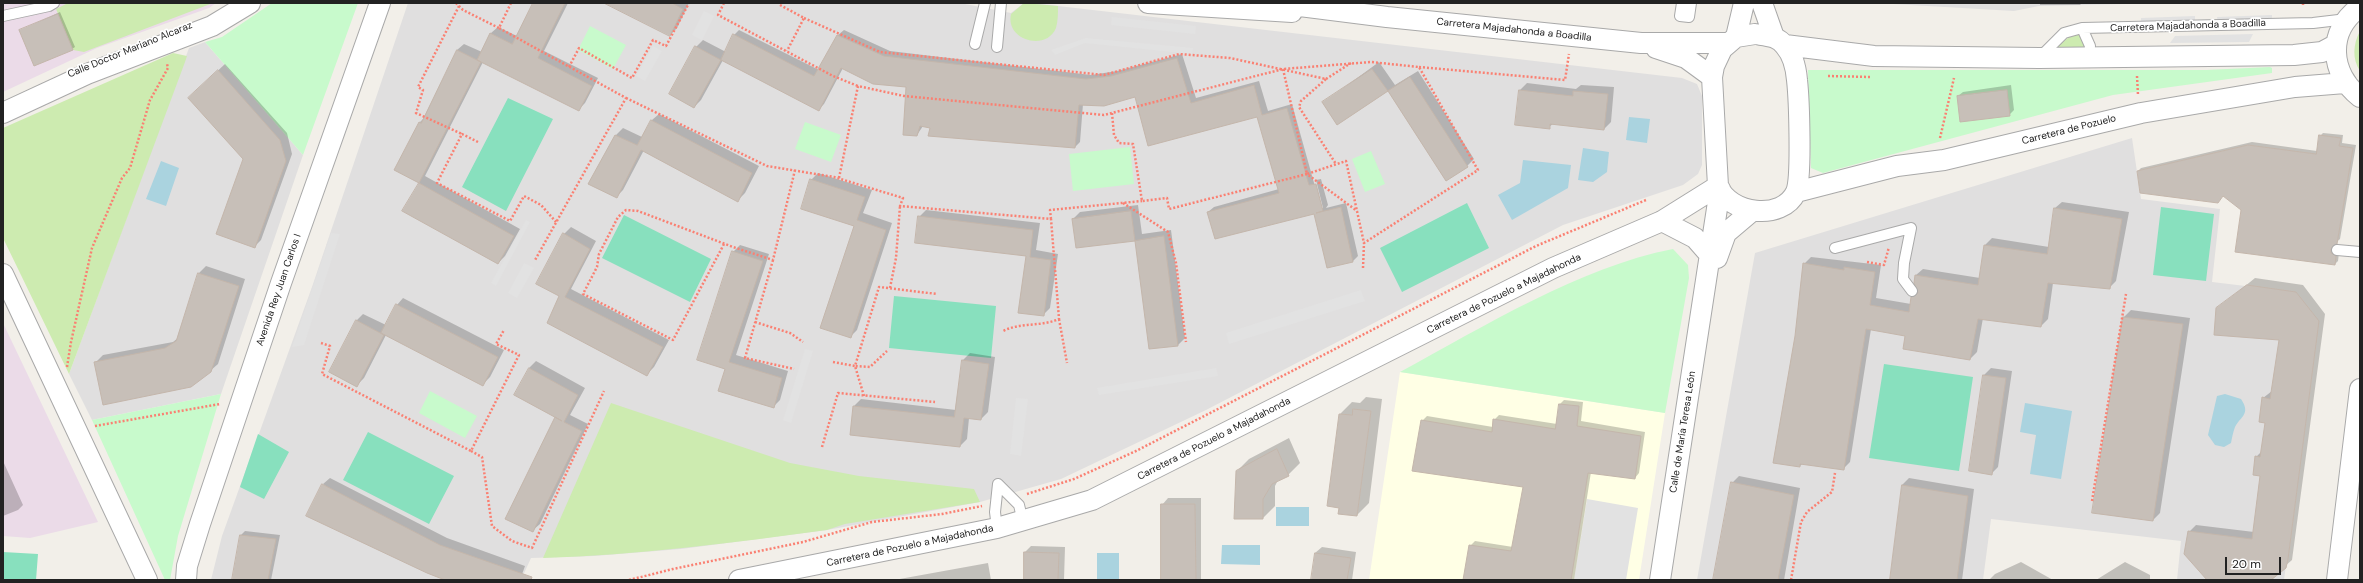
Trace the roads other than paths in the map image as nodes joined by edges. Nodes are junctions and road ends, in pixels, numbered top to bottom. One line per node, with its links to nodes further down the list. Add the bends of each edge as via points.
1 (54, 3): 14 (lane)
2 (234, 3): 28 (street, Calle Doctor Mariano Alcaraz, via 214,16 88,65)
3 (250, 3): 29 (street, via 212,26 88,74)
4 (380, 3): 45 (street, Avenida Rey Juan Carlos I, via 281,283 200,524)
5 (985, 3): 20 (lane)
6 (1001, 3): 22 (lane)
7 (1148, 3): 15 (street, Carretera Majadahonda a Boadilla)
8 (1276, 3): 15 (street, Carretera Majadahonda a Boadilla)
9 (1682, 3): 10 (lane, via 1680,16 1689,17)
10 (1691, 3)
11 (1744, 3): 17 (street)
12 (1762, 3): 18 (street)
13 (2354, 13): 16 (lane, Carretera Majadahonda a Boadilla, via 2313,23); 21 (street, via 2340,31)
14 (3, 16)
15 (1387, 17): 19 (street, Carretera Majadahonda a Boadilla)
16 (2082, 28): 23 (lane, via 2090,46); 24 (lane, Carretera Majadahonda a Boadilla, via 2064,33)
17 (1732, 40): 18 (street, via 1755,34); 19 (street, Carretera Majadahonda a Boadilla); 25 (street, via 1717,56)
18 (1779, 41): 24 (street, via 1874,56); 31 (street, via 1793,58 1797,80 1799,164)
19 (1641, 43): 25 (street, Carretera Majadahonda a Boadilla, via 1686,58)
20 (975, 44)
21 (2336, 45): 23 (street, via 2322,52 2294,55); 26 (street, via 2338,70)
22 (997, 47)
23 (2089, 57): 24 (street)
24 (2039, 58)
25 (1712, 76): 30 (street)
26 (2345, 83): 27 (street); 31 (street, Carretera de Pozuelo, via 2295,87 2141,113 1944,160 1897,166)
27 (2360, 98)
28 (3, 106)
29 (3, 114)
30 (1719, 187): 32 (street, via 1727,200); 33 (street, Carretera de Pozuelo a Majadahonda); 37 (street, Calle de María Teresa León)
31 (1796, 192): 32 (street, via 1787,202 1773,210)
32 (1752, 211): 39 (street, Calle de María Teresa León, via 1726,233)
33 (1662, 221): 37 (street, via 1696,238); 42 (street, Carretera de Pozuelo a Majadahonda, via 1553,268 1092,500)
34 (1835, 248): 40 (lane, via 1911,228 1903,279)
35 (2336, 250): 36 (lane)
36 (2360, 252)
37 (1709, 254): 39 (street, Calle de María Teresa León)
38 (3, 274): 44 (street)
39 (1706, 284): 47 (street, Calle de María Teresa León)
40 (1912, 291)
41 (2359, 396): 48 (street)
42 (1023, 522): 43 (street, Carretera de Pozuelo a Majadahonda); 43 (lane, via 1019,505 998,484)
43 (997, 528): 46 (street, Carretera de Pozuelo a Majadahonda)
44 (148, 580)
45 (186, 580)
46 (739, 580)
47 (1660, 580)
48 (2337, 580)

